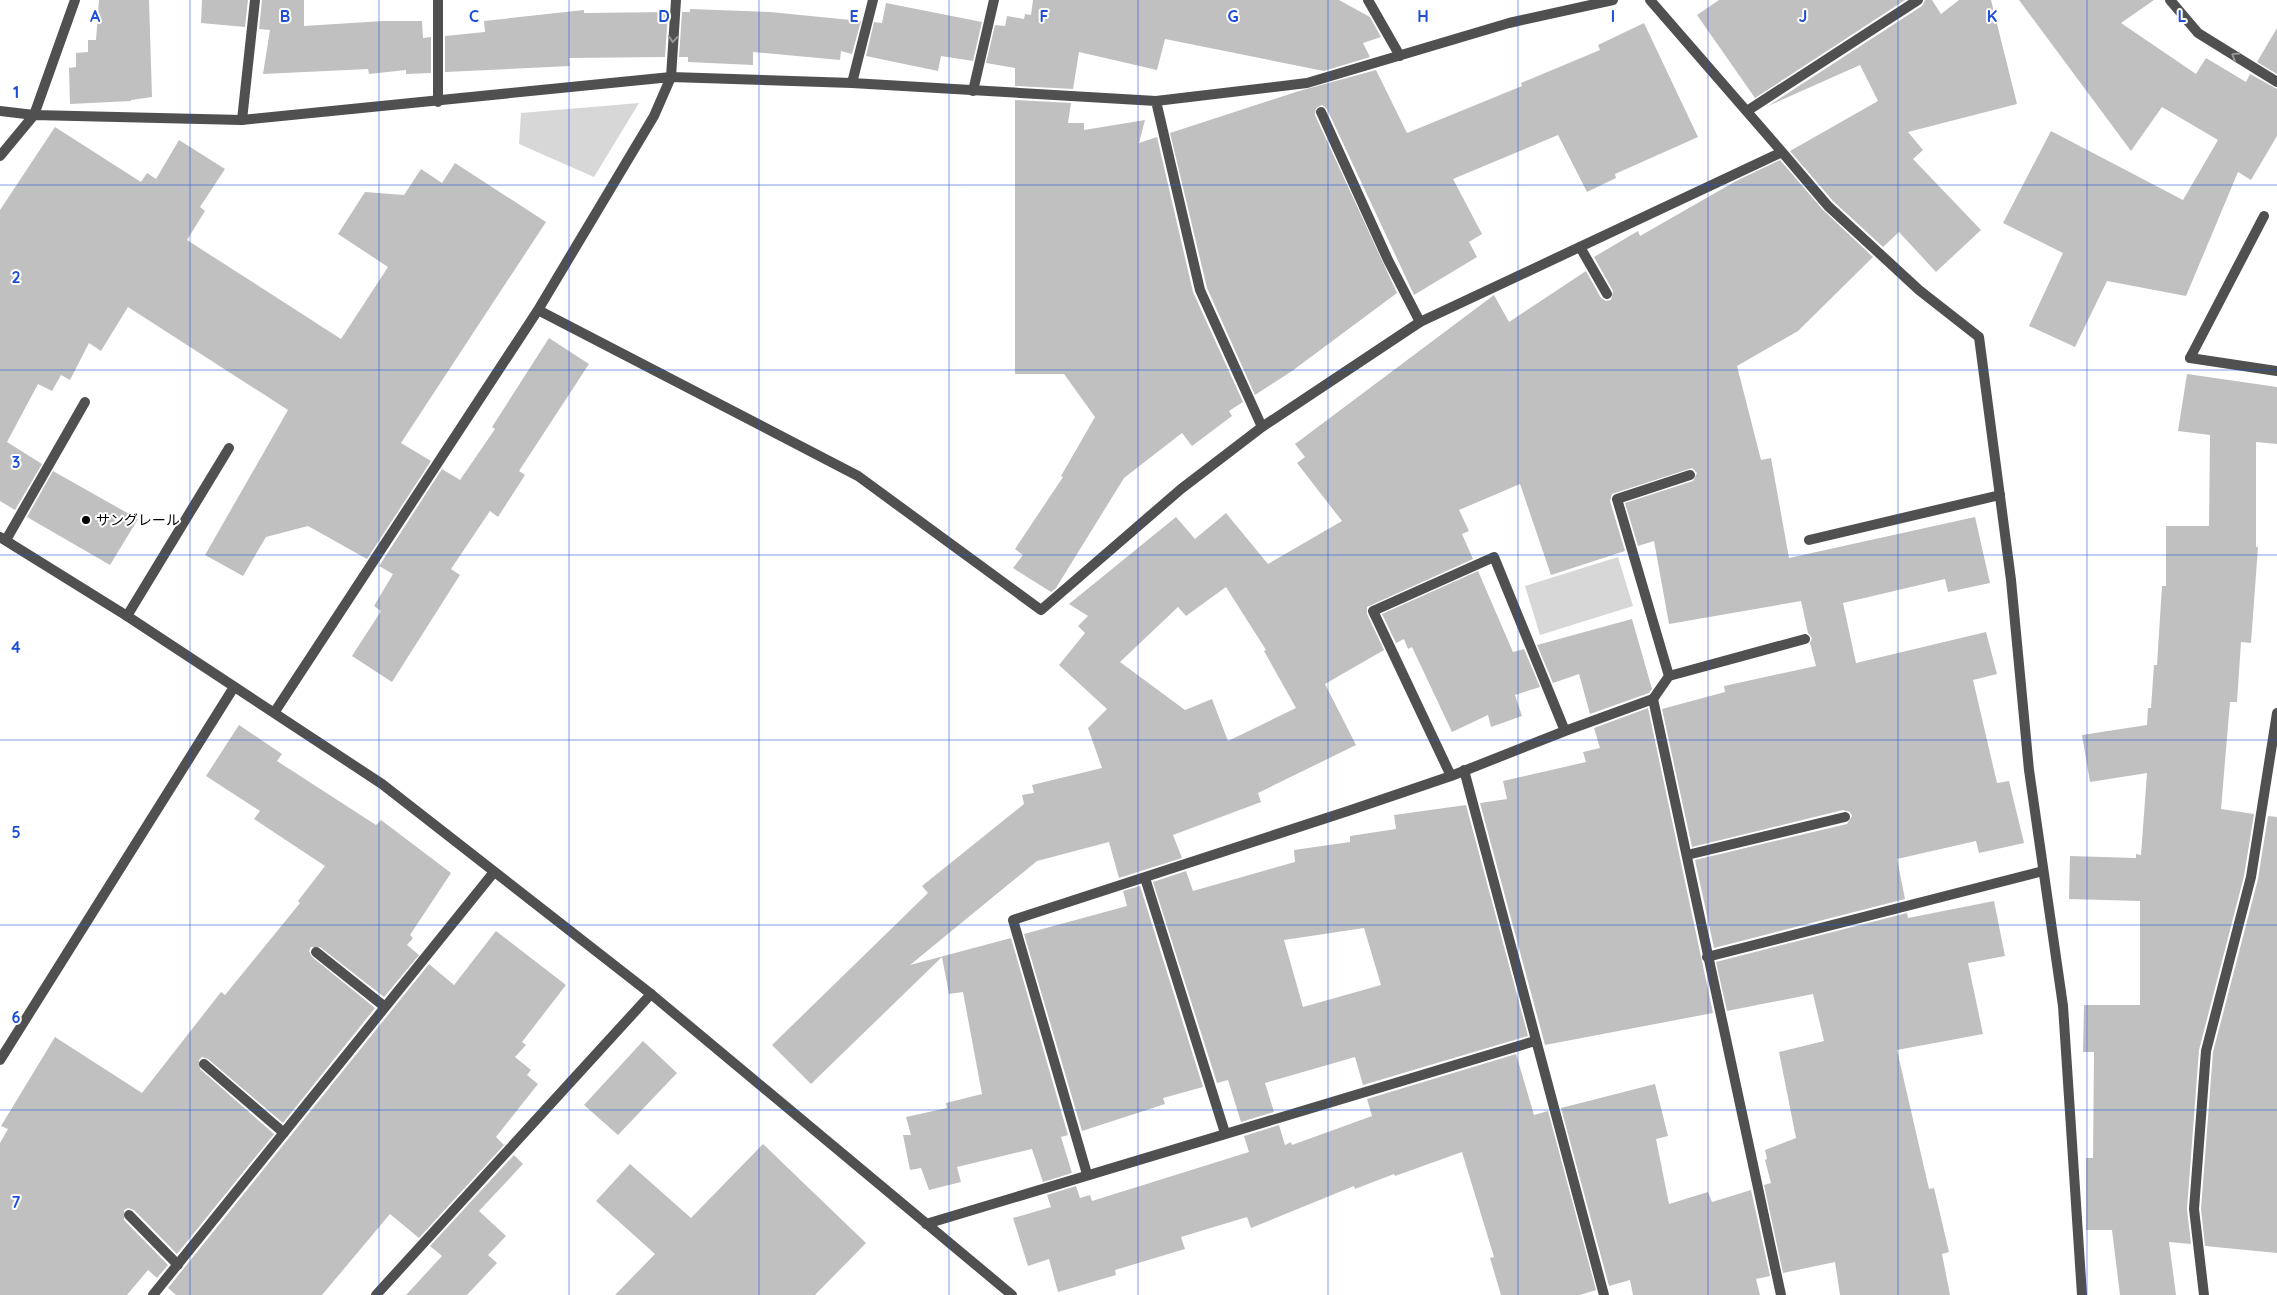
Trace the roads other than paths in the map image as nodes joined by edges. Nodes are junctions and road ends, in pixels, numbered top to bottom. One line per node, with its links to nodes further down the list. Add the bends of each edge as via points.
1 (75, 0): 22 (street)
2 (255, 0): 23 (street)
3 (438, 0): 18 (street)
4 (676, 0): 13 (street, one-way to 13)
5 (873, 0): 14 (street)
6 (994, 0): 16 (street)
7 (1368, 0): 12 (street)
8 (1613, 0): 12 (street, via 1509,23)
9 (1650, 0): 20 (street)
10 (1918, 0): 20 (street)
11 (2170, 0): 15 (street, one-way to 11, via 2198,34)
12 (1400, 56): 17 (street, via 1307,82)
13 (670, 77): 14 (street); 18 (street); 29 (street, via 654,116)
14 (852, 82): 16 (street)
15 (2277, 82)
16 (973, 91): 17 (street)
17 (1156, 101): 33 (street, via 1200,290)
18 (438, 102): 23 (street)
19 (0, 111): 22 (street)
20 (1747, 111): 24 (street)
21 (1320, 112): 30 (street)
22 (34, 116): 23 (street); 25 (street)
23 (242, 120)
24 (1782, 152): 27 (street); 36 (street, via 1828,206 1920,290 1979,337)
25 (0, 156)
26 (2264, 216): 31 (street, via 2190,358)
27 (1580, 247): 28 (street); 30 (street)
28 (1607, 294)
29 (538, 310): 33 (street, via 858,476 1041,610 1181,489); 44 (street)
30 (1420, 322): 33 (street)
31 (2277, 371)
32 (85, 402): 37 (street)
33 (1262, 427)
34 (230, 448): 39 (street)
35 (1690, 475): 41 (street, via 1617,499)
36 (2000, 495): 38 (street); 51 (street, via 2029,770)
37 (3, 539): 39 (street)
38 (1809, 540)
39 (128, 616): 42 (street)
40 (1805, 639): 41 (street)
41 (1669, 676): 43 (street)
42 (234, 687): 44 (street); 59 (street)
43 (1653, 699): 46 (street); 50 (street)
44 (274, 712): 52 (street, via 382,784)
45 (2277, 713): 73 (street, via 2251,877 2206,1051 2194,1209)
46 (1565, 731): 47 (street); 48 (street, via 1494,557 1373,611)
47 (1464, 770): 48 (street); 58 (street)
48 (1451, 776): 53 (street)
49 (1845, 817): 50 (street)
50 (1687, 855): 55 (street)
51 (2044, 870): 55 (street); 72 (street, via 2063,1006)
52 (494, 872): 56 (street); 57 (street)
53 (1145, 878): 62 (street); 63 (street, via 1013,920)
54 (316, 952): 57 (street)
55 (1707, 957): 71 (street)
56 (651, 994): 65 (street); 68 (street)
57 (385, 1007): 61 (street)
58 (1535, 1041): 62 (street); 70 (street)
59 (0, 1060)
60 (204, 1064): 61 (street)
61 (284, 1133): 66 (street)
62 (1224, 1133): 63 (street)
63 (1087, 1174): 65 (street)
64 (129, 1216): 66 (street)
65 (926, 1224): 69 (street)
66 (178, 1264): 67 (street)
67 (153, 1295)
68 (376, 1295)
69 (1012, 1295)
70 (1604, 1295)
71 (1781, 1295)
72 (2082, 1295)
73 (2204, 1295)

